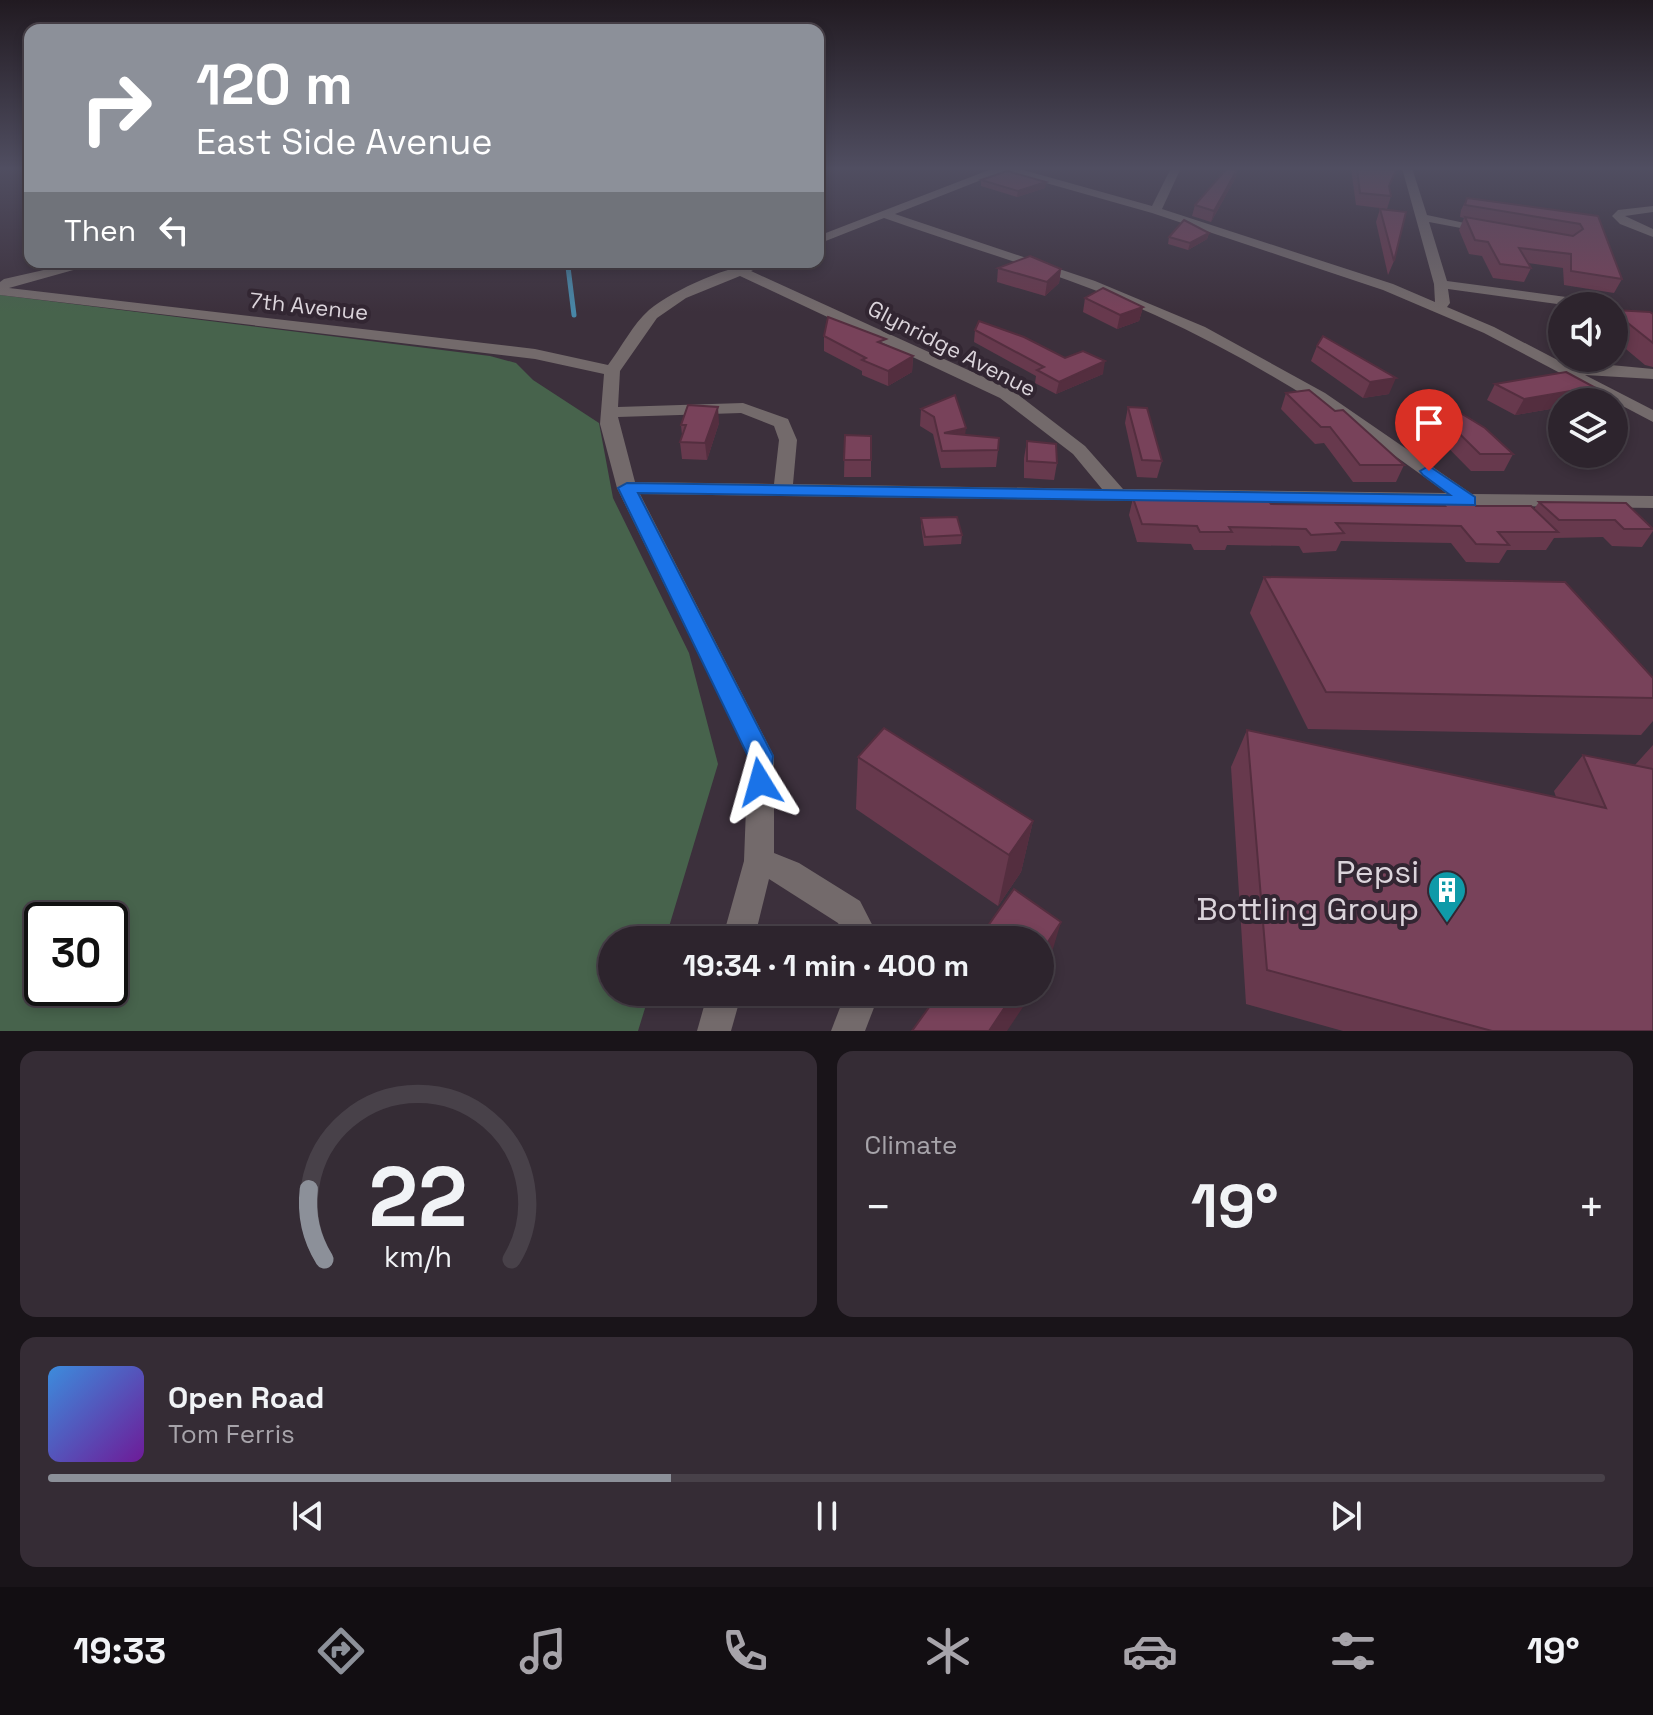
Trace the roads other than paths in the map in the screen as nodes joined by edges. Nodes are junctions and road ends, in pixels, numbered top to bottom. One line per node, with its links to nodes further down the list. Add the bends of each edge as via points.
1 (878, 216): 8 (street)
2 (889, 216): 26 (street, via 1157,311 1227,344 1295,381)
3 (1171, 216): 15 (street)
4 (1618, 216): 7 (street)
5 (1424, 218): 6 (street); 12 (street)
6 (1502, 232)
7 (1653, 233)
8 (824, 238)
9 (74, 268): 13 (street)
10 (748, 268): 11 (street)
11 (740, 271): 17 (street, via 681,295 652,315); 25 (street, Glynridge Avenue, via 1006,394 1079,450)
12 (1441, 284): 14 (street); 15 (street)
13 (3, 287): 17 (street, 7th Avenue, via 535,354)
14 (1548, 299)
15 (1439, 306): 16 (street)
16 (1548, 362)
17 (612, 371): 21 (street)
18 (1568, 372): 22 (street)
19 (1628, 372): 20 (street)
20 (1653, 374)
21 (610, 412): 23 (street); 24 (street, via 743,408 763,414 782,423 788,440)
22 (1653, 417)
23 (627, 488): 24 (street); 28 (street, via 761,756)
24 (783, 491): 25 (street)
25 (1120, 497): 26 (street)
26 (1469, 501): 27 (street)
27 (1653, 502)
28 (759, 861): 29 (street); 30 (street, via 849,912)
29 (742, 926)
30 (856, 926)
31 (721, 1006): 33 (street)
32 (858, 1006): 34 (street)
33 (714, 1031)
34 (848, 1031)

